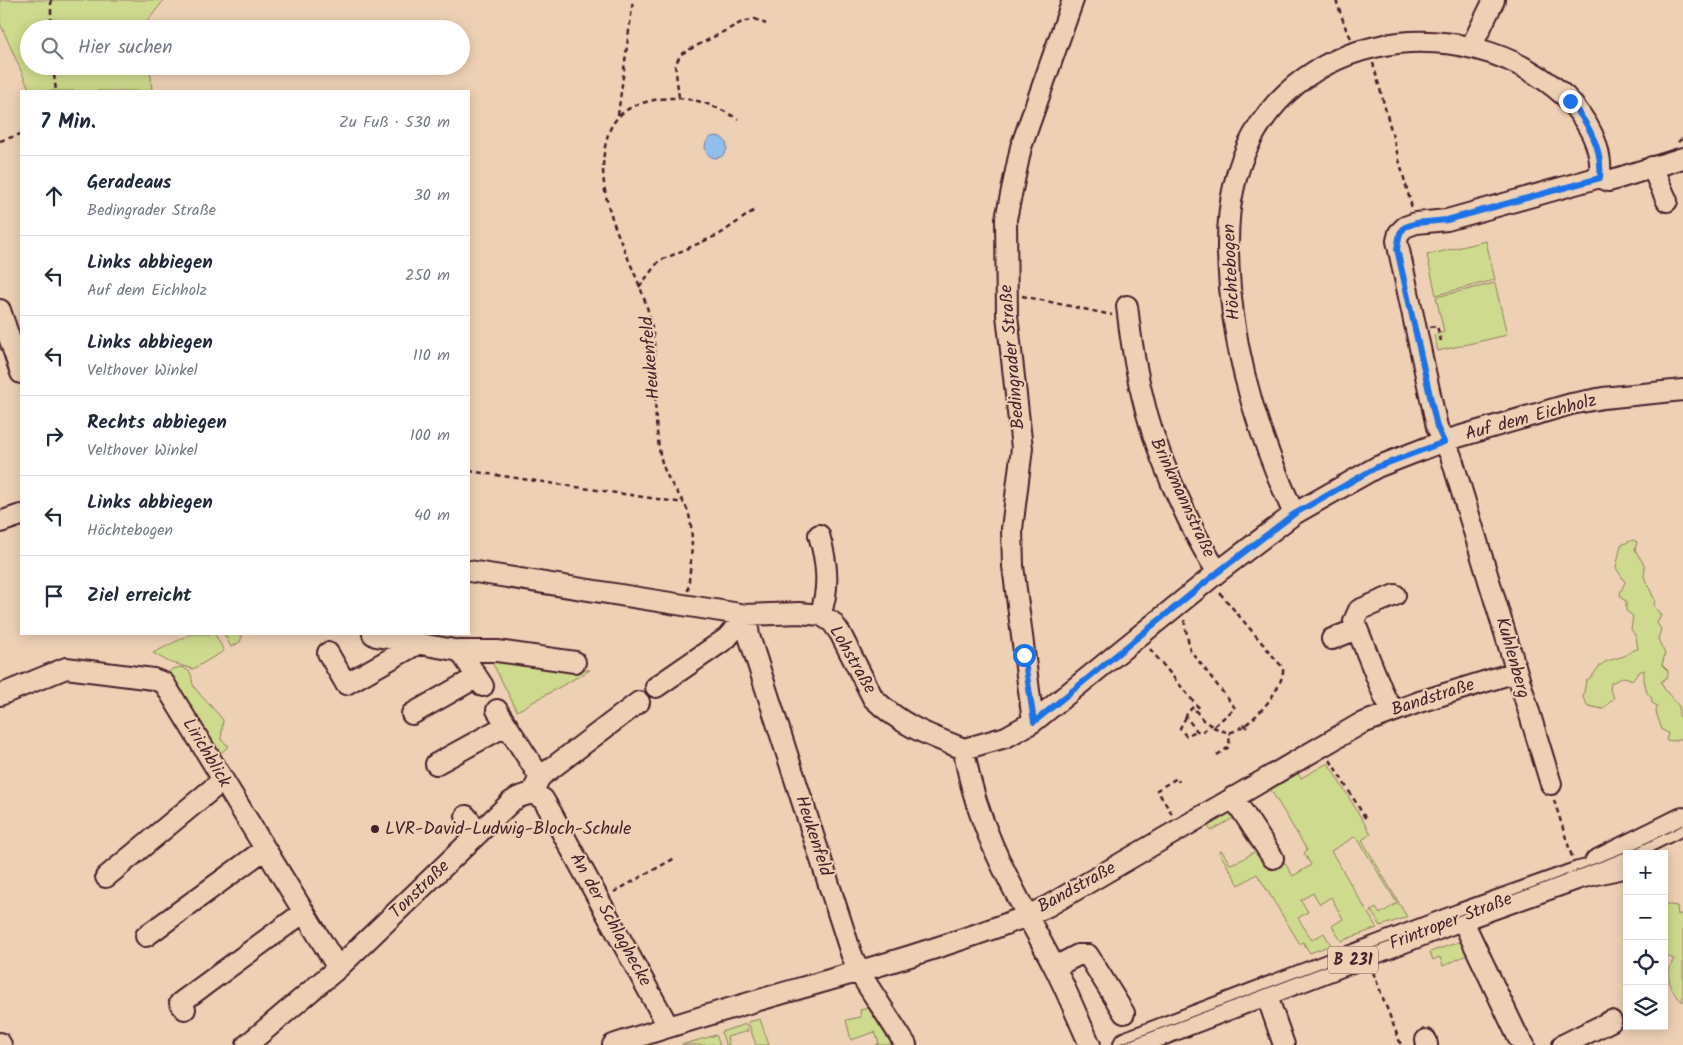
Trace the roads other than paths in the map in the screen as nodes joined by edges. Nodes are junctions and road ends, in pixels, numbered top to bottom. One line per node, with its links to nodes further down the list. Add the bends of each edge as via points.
1 (1073, 0): 35 (street, Bedingrader Straße, via 1016,167 1006,219 1006,292 1022,448 1012,529 1014,589)
2 (1494, 0): 3 (street)
3 (1475, 39): 6 (street, Höchtebogen, via 1510,54 1532,68 1570,101 1590,130 1600,152); 13 (street, Höchtebogen, via 1419,33 1387,36 1348,47 1310,68 1273,104 1240,163 1228,233 1236,340 1242,372 1263,440)
4 (1683, 158): 5 (street)
5 (1652, 167): 6 (street, via 1609,181); 7 (street)
6 (1600, 178): 12 (street, Kuhlenberg, via 1447,220 1416,223 1400,233 1397,249 1437,427)
7 (1667, 201)
8 (0, 310): 10 (street)
9 (1128, 312): 18 (street, Brinkmannstraße, via 1136,370 1152,437)
10 (20, 370)
11 (1683, 390): 12 (street, Auf dem Eichholz, via 1578,403)
12 (1444, 442): 13 (street, Auf dem Eichholz, via 1377,467); 29 (street, Kuhlenberg)
13 (1294, 514): 18 (street, Auf dem Eichholz)
14 (20, 515): 15 (street)
15 (0, 522)
16 (819, 535): 21 (street, via 826,557 826,598)
17 (470, 571): 20 (street, Lohstraße)
18 (1213, 576): 35 (street, Auf dem Eichholz)
19 (1395, 595): 22 (street, via 1359,610 1354,620)
20 (746, 615): 21 (street, Lohstraße); 30 (street, via 727,638); 58 (street, Heukenfeld, via 749,636)
21 (820, 615): 36 (street, Lohstraße, via 837,628 874,698 883,707 915,731)
22 (1357, 629): 24 (street); 33 (street, via 1385,698)
23 (374, 635): 25 (street)
24 (1332, 639)
25 (417, 644): 26 (street); 27 (street, via 346,684)
26 (460, 651): 28 (street, via 497,651); 34 (street, via 480,682)
27 (328, 653)
28 (575, 662)
29 (1516, 672): 33 (street, Bandstraße); 39 (street, Kuhlenberg)
30 (656, 687)
31 (0, 695): 38 (street, Lirichblick, via 66,668 161,681)
32 (639, 702): 40 (street, Tonstraße)
33 (1394, 710): 41 (street, Bandstraße, via 1360,724)
34 (412, 714)
35 (1034, 722): 36 (street, Auf dem Eichholz, via 1006,737)
36 (964, 749): 53 (street, via 974,795 987,833)
37 (436, 764): 40 (street, via 502,718)
38 (223, 780): 46 (street, Lirichblick); 51 (street)
39 (1551, 784)
40 (536, 785): 44 (street, Tonstraße, via 511,802); 63 (street, An der Schlaghecke)
41 (1233, 797): 48 (street); 53 (street, Bandstraße)
42 (466, 816): 44 (street)
43 (1683, 821): 50 (main road, Frintroper Straße / B 231, via 1611,855)
44 (479, 833): 57 (street, Tonstraße)
45 (1683, 842): 47 (main road)
46 (265, 849): 52 (street, Lirichblick); 55 (street)
47 (1662, 850)
48 (1273, 858)
49 (1623, 865): 50 (main road, Frintroper Straße / B 231)
50 (1579, 875): 54 (main road, Frintroper Straße / B 231)
51 (106, 877)
52 (304, 912): 57 (street, Lirichblick); 60 (street, via 180,1003)
53 (1027, 916): 56 (street); 58 (street, Bandstraße)
54 (1462, 917): 59 (main road, Frintroper Straße / B 231); 71 (street)
55 (146, 936)
56 (1055, 967): 61 (street, via 1078,955 1088,955); 68 (street)
57 (338, 968): 65 (street, Tonstraße)
58 (859, 972): 63 (street, Bandstraße); 67 (street, Heukenfeld)
59 (1266, 993): 69 (main road, Frintroper Straße / B 231); 70 (street)
60 (184, 1009)
61 (1124, 1013)
62 (1611, 1021): 72 (street)
63 (668, 1026): 64 (street, Bandstraße)
64 (635, 1042): 66 (street, Bandstraße)
65 (247, 1045)
66 (613, 1045)
67 (906, 1045)
68 (1090, 1045)
69 (1127, 1045)
70 (1284, 1045)
71 (1524, 1045)
72 (1564, 1045)

